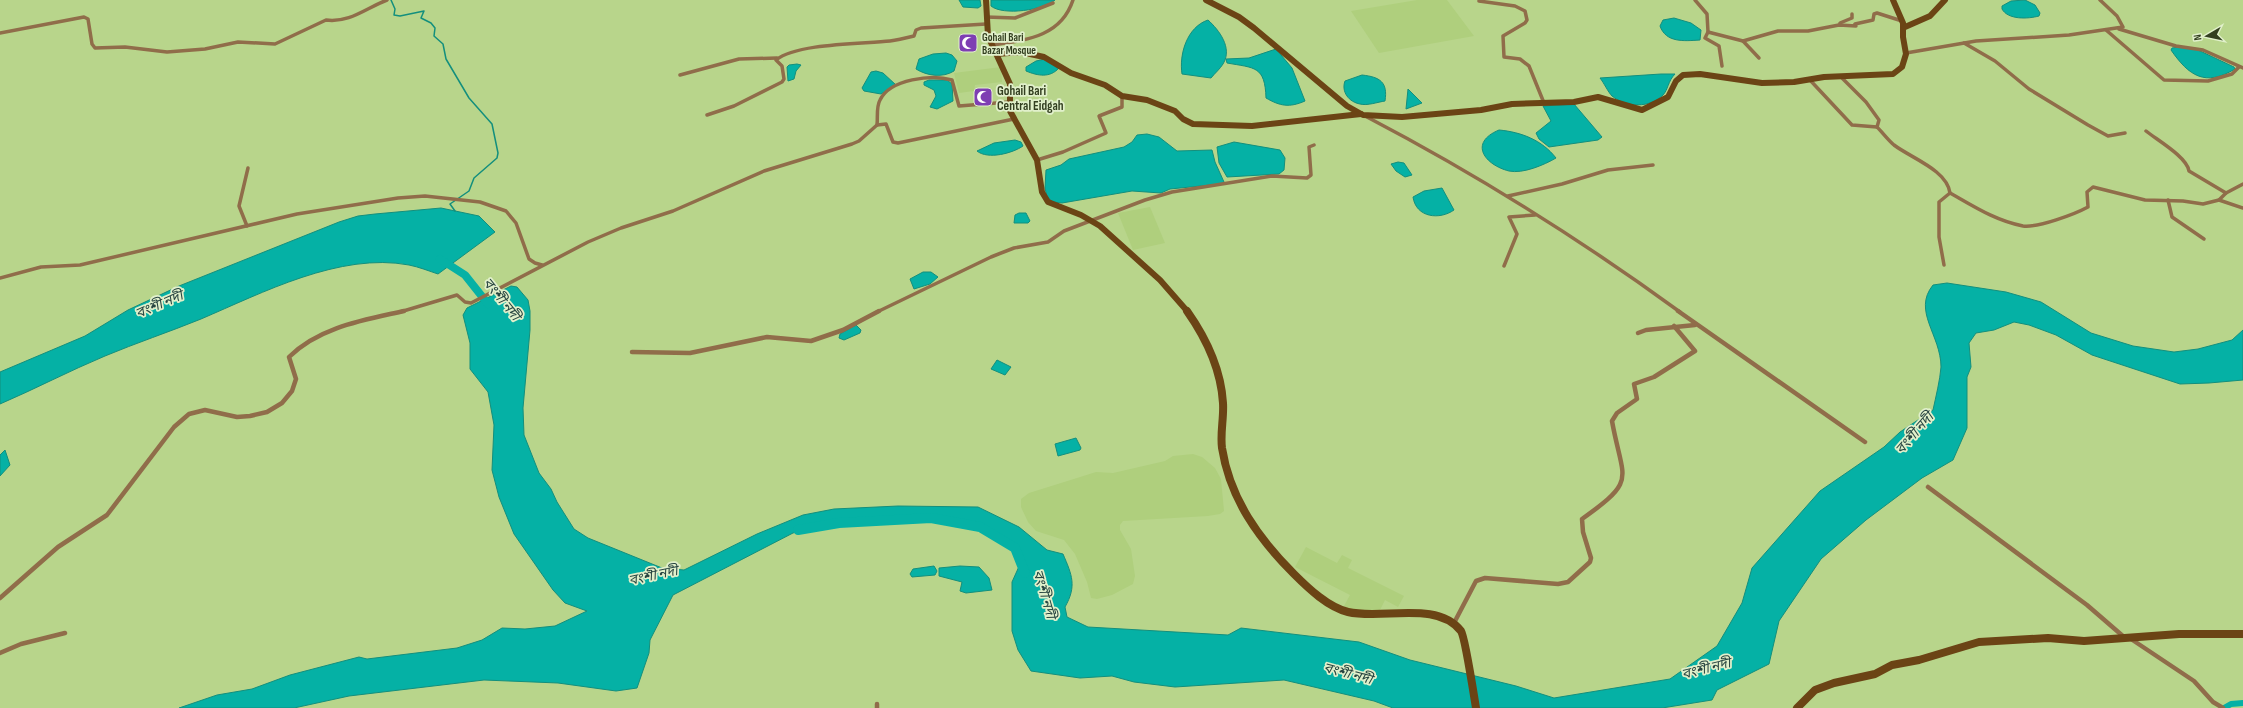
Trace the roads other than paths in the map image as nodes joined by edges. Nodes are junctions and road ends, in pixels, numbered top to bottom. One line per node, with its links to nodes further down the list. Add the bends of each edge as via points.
1 (388, 0): 20 (street, via 374,4 355,17 338,23 326,20 275,44 238,42 205,49 167,52 125,47 95,48 88,19 84,17)
2 (986, 0): 12 (street)
3 (1073, 0): 23 (street, via 1071,10 1046,33)
4 (1206, 0): 37 (street, via 1239,17 1279,48 1305,73 1347,106)
5 (1893, 0): 13 (street)
6 (1945, 0): 16 (street, via 1930,16)
7 (2100, 0): 17 (street, via 2123,24 2122,28)
8 (1479, 1): 35 (street, via 1515,6 1524,12 1527,20 1525,23 1503,36 1504,57 1521,59 1528,67 1537,81)
9 (1696, 1): 19 (street, via 1709,18)
10 (1053, 3): 12 (street, via 1016,18)
11 (1852, 14): 15 (street, via 1852,18)
12 (986, 17): 14 (street)
13 (1903, 21): 15 (street, via 1877,13 1870,22 1855,24 1854,27); 16 (street)
14 (986, 24): 23 (street); 26 (street, via 921,28 916,30 914,36 902,40 813,48)
15 (1840, 25): 21 (street, via 1808,31 1778,31)
16 (1905, 27): 24 (street, via 1903,38)
17 (2115, 29): 18 (street); 29 (street, via 2176,46 2204,50)
18 (2106, 30): 22 (street); 29 (street, via 2164,80 2208,81 2232,74)
19 (1708, 32): 21 (street); 28 (street, via 1705,38 1719,46)
20 (0, 33)
21 (1743, 41): 27 (street)
22 (1964, 42): 24 (street); 42 (street, via 1995,61 2029,89 2108,136)
23 (992, 45): 25 (street)
24 (1906, 53): 31 (street, via 1900,70 1893,74)
25 (997, 54): 33 (street, via 1021,52 1044,57 1071,73 1106,85); 34 (street, via 1010,84)
26 (777, 58): 30 (street, via 739,60); 36 (street, via 783,70 782,82 734,106)
27 (1759, 58)
28 (1722, 66)
29 (2241, 68)
30 (680, 75)
31 (1840, 76): 32 (street); 40 (street, via 1879,120)
32 (1809, 79): 35 (street, via 1762,83 1700,74 1682,75 1668,97 1644,110 1598,97 1574,102); 40 (street, via 1852,125)
33 (1122, 96): 37 (street, via 1154,102 1175,110 1188,123 1206,125 1252,126); 44 (street, via 1122,107 1099,116 1106,133)
34 (1009, 102): 38 (street); 39 (street, via 959,106 952,80 928,76 900,86 882,97)
35 (1544, 103): 37 (street, via 1512,104 1481,110 1402,117)
36 (706, 114)
37 (1362, 114): 50 (street, via 1434,152)
38 (1014, 119): 39 (street, via 898,143 892,142 886,124); 44 (street)
39 (877, 125): 58 (street, via 852,144 764,171 673,211 600,237)
40 (1877, 127): 48 (street, via 1894,145 1928,165 1944,178 1949,184)
41 (2146, 131): 49 (street, via 2182,159 2188,165 2189,171)
42 (2125, 134)
43 (1314, 145): 55 (street, via 1309,147 1311,175 1307,178 1272,176 1172,192)
44 (1037, 160): 55 (street, via 1042,192 1048,202)
45 (1653, 165): 50 (street, via 1608,170)
46 (248, 168): 56 (street, via 238,206)
47 (2243, 184): 49 (street)
48 (1950, 193): 51 (street, via 1998,219 2025,226 2082,212 2088,207 2088,192 2093,187 2138,199); 59 (street, via 1939,202 1938,210)
49 (2226, 193): 52 (street)
50 (1508, 196): 54 (street)
51 (2168, 200): 52 (street, via 2203,204); 57 (street, via 2172,217)
52 (2220, 200): 53 (street)
53 (2243, 208)
54 (1536, 215): 60 (street, via 1508,217 1517,234); 62 (street, via 1644,286)
55 (1092, 220): 65 (street, via 1064,231 1048,242 1014,248 991,257 893,303 843,330 811,342 767,337 690,353); 69 (street, via 1163,281 1205,336 1214,357 1222,390 1224,458 1239,502 1248,521 1289,569 1306,586 1347,612 1361,615 1426,614 1445,618)
56 (247, 226): 58 (street, via 318,211 404,198 440,197 490,205 507,213 512,218 520,242 530,260); 61 (street, via 80,265 41,267)
57 (2204, 239)
58 (543, 265): 68 (street, via 481,299 468,303 460,296 452,296 332,330 313,340 290,355 289,363 296,374 295,383 287,397 275,408 241,418 201,410 190,414 174,427 107,515 58,547)
59 (1944, 265)
60 (1504, 266)
61 (0, 278)
62 (1695, 325): 63 (street); 66 (street)
63 (1674, 326): 64 (street); 69 (street, via 1694,351 1654,377 1634,384 1638,399 1617,413 1612,421 1624,477 1620,487 1604,503 1582,519 1590,562 1568,582 1558,584 1485,578 1476,581)
64 (1638, 333)
65 (632, 352)
66 (1865, 442)
67 (1928, 487): 72 (street, via 2087,605)
68 (0, 598)
69 (1454, 623): 75 (street, via 1462,632)
70 (65, 633): 73 (street, via 21,644)
71 (2243, 634): 72 (street)
72 (2124, 637): 74 (street, via 2194,681); 76 (street, via 2084,641 2048,638 1979,642 1919,660 1892,665 1875,674 1834,683 1815,690)
73 (0, 653)
74 (2220, 707)
75 (1476, 708)
76 (1797, 708)

